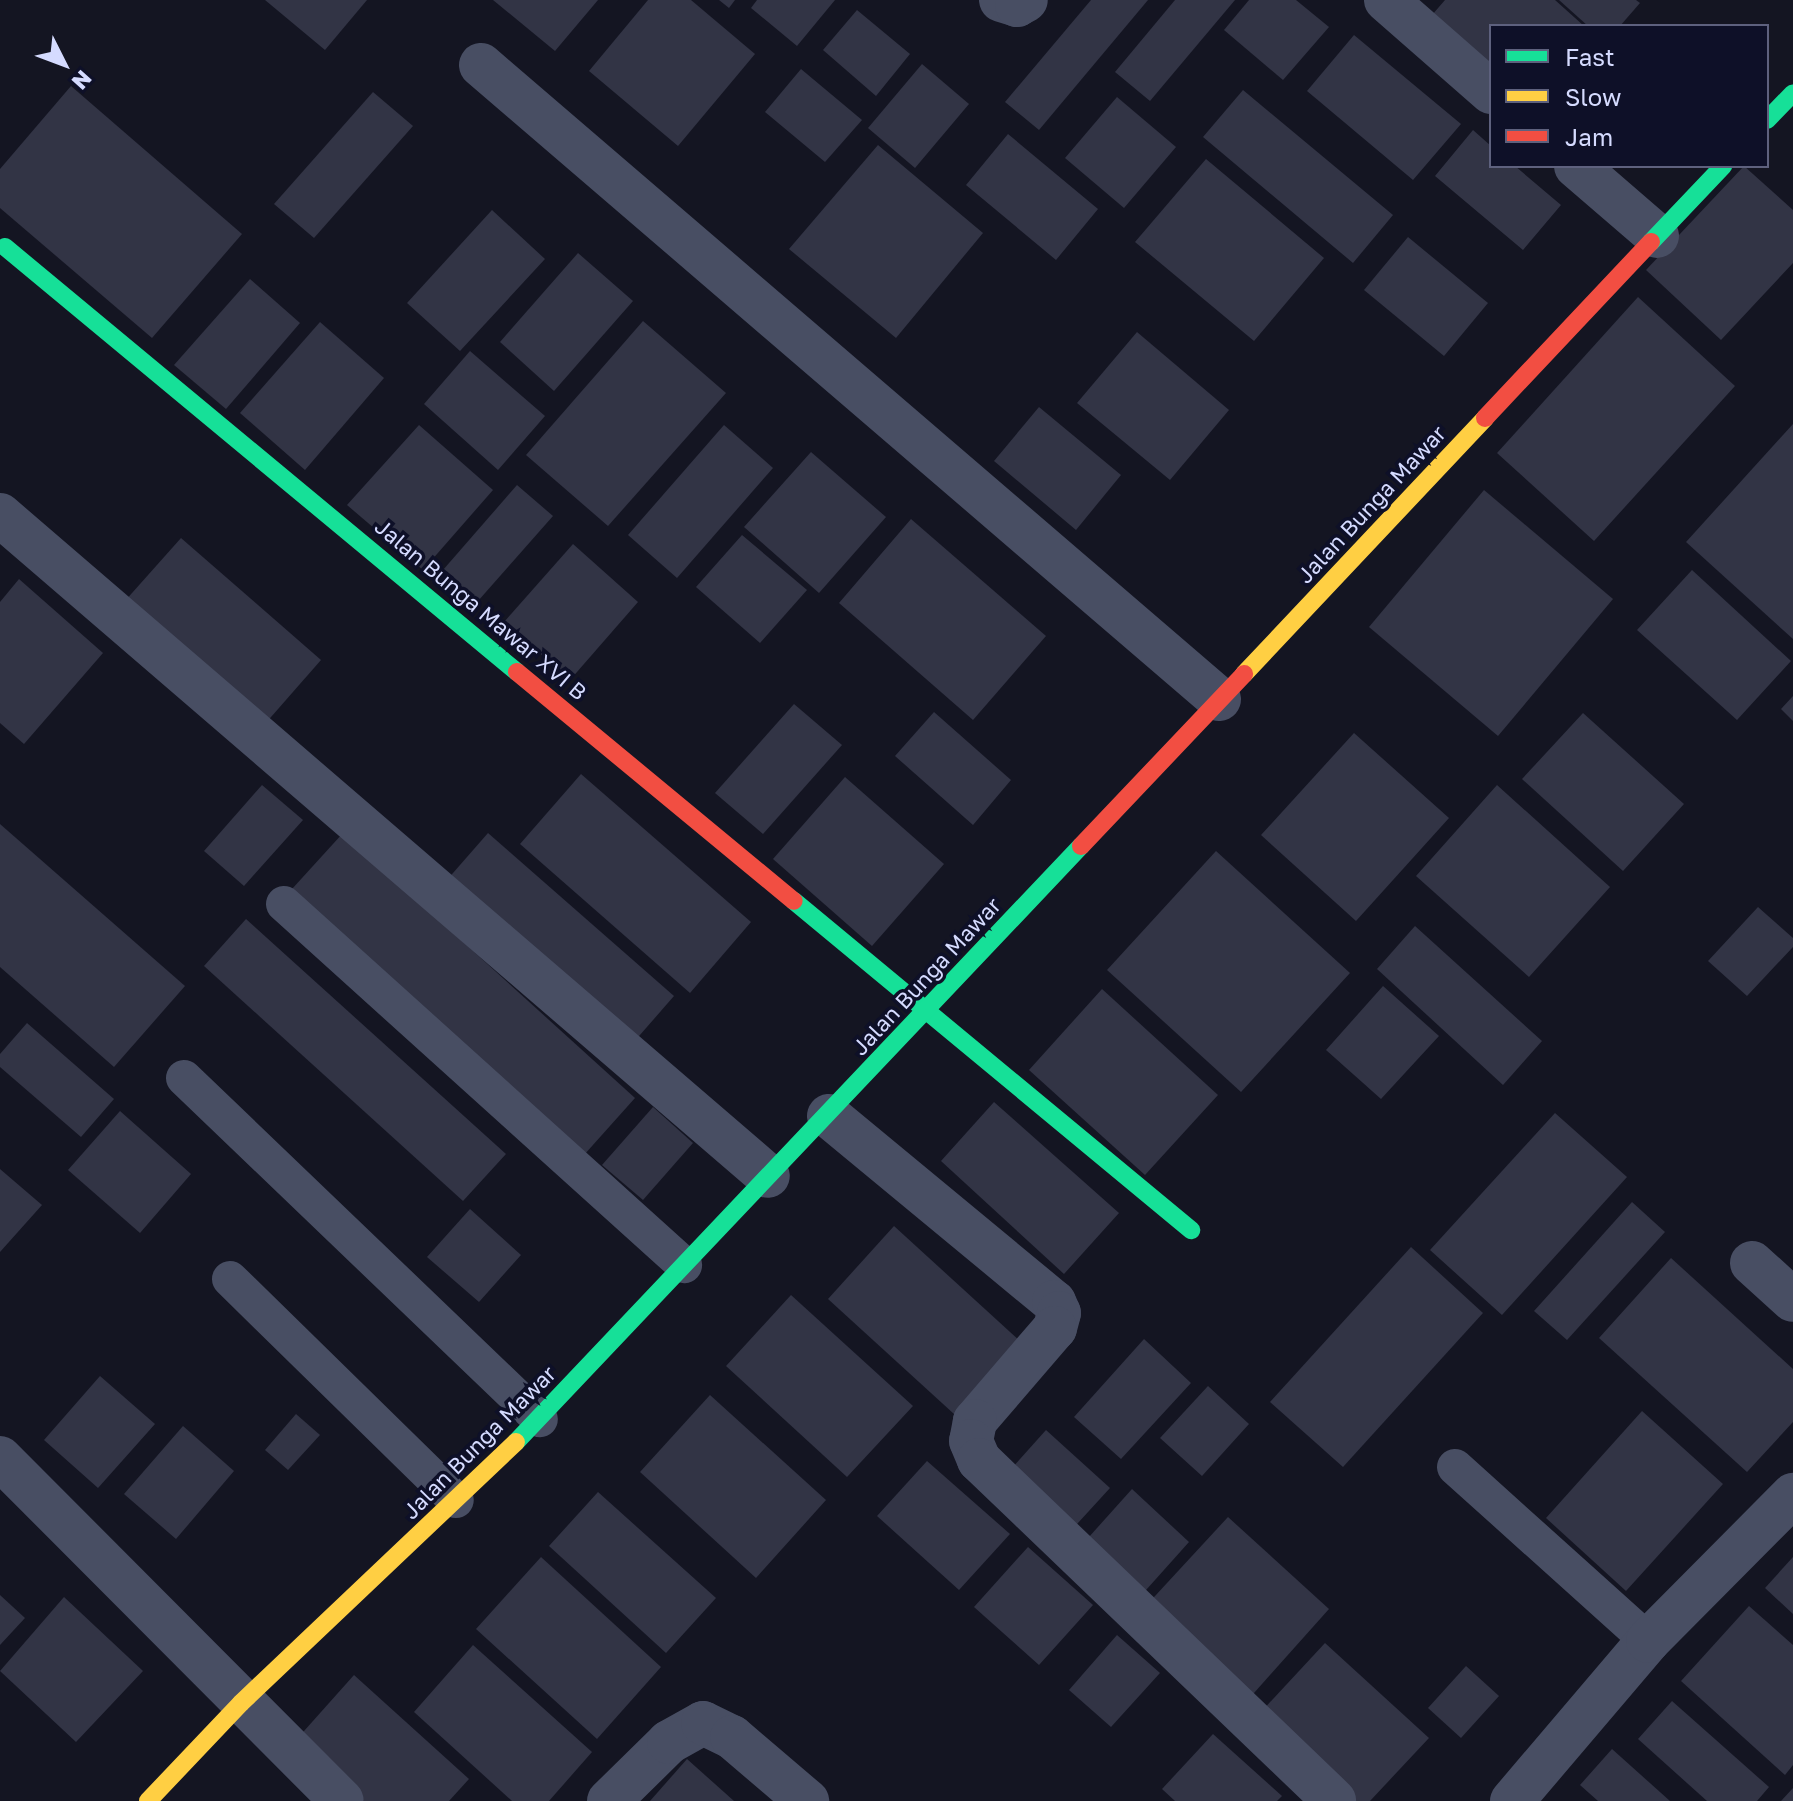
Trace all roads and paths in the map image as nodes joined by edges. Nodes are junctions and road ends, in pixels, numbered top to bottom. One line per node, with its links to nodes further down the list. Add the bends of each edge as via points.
1 (1001, 0): 2 (street, via 1017,5)
2 (1026, 0)
3 (1386, 0): 5 (street)
4 (481, 65): 13 (street)
5 (1489, 90)
6 (1793, 93): 7 (street)
7 (1769, 118)
8 (1578, 168): 10 (street)
9 (1721, 168): 10 (street, Jalan Bunga Mawar)
10 (1657, 236): 13 (street, Jalan Bunga Mawar)
11 (5, 247): 15 (street, Jalan Bunga Mawar XVI B)
12 (0, 515): 18 (street)
13 (1219, 699): 15 (street, Jalan Bunga Mawar)
14 (284, 904): 21 (lane)
15 (927, 1008): 17 (street, Jalan Bunga Mawar); 19 (street, Jalan Bunga Mawar XVI B)
16 (184, 1078): 24 (lane)
17 (829, 1116): 18 (street, Jalan Bunga Mawar); 35 (street, via 1054,1302 1059,1313 1055,1328 975,1421 971,1441 979,1460)
18 (768, 1176): 21 (street, Jalan Bunga Mawar)
19 (1191, 1230)
20 (1752, 1263): 23 (street)
21 (684, 1265): 24 (street, Jalan Bunga Mawar)
22 (230, 1279): 28 (lane)
23 (1793, 1300)
24 (540, 1419): 28 (street, Jalan Bunga Mawar)
25 (0, 1458): 30 (street)
26 (1455, 1467): 29 (lane)
27 (1793, 1495): 29 (street)
28 (456, 1500): 30 (street, Jalan Bunga Mawar)
29 (1648, 1641): 36 (street)
30 (241, 1703): 31 (street, Jalan Bunga Mawar); 32 (street)
31 (148, 1801)
32 (342, 1801)
33 (609, 1801): 34 (street, via 669,1742 703,1723 732,1737)
34 (807, 1801)
35 (1334, 1801)
36 (1512, 1801)

